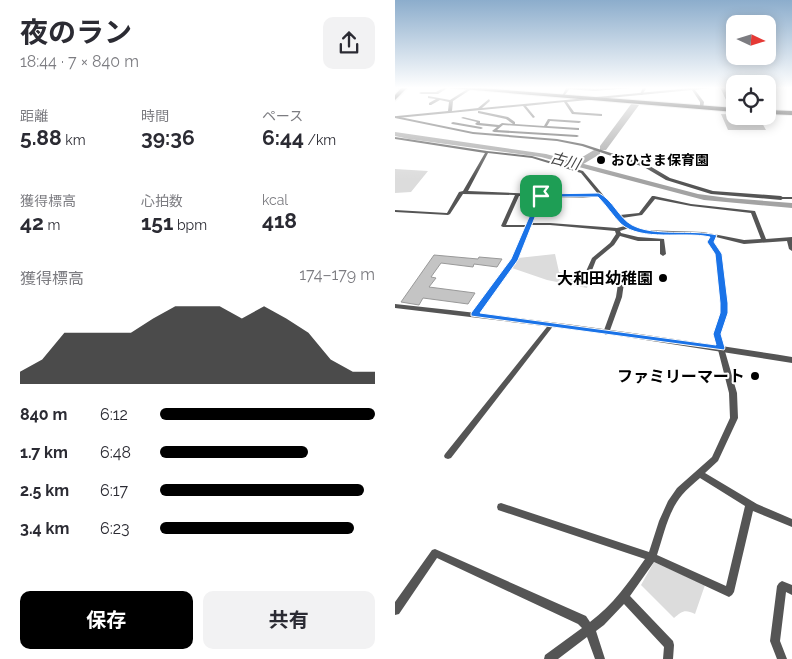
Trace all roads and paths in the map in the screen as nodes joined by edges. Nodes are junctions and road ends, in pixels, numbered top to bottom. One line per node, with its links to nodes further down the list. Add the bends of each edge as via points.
1 (400, 118): 8 (street)
2 (463, 118): 5 (street); 7 (street, via 479,122 477,124)
3 (506, 118): 6 (street)
4 (579, 122): 10 (street, via 549,120)
5 (453, 123): 8 (street); 12 (street)
6 (513, 123)
7 (499, 126): 9 (street); 12 (street)
8 (443, 127): 21 (street, via 590,146 647,166 668,179 713,193)
9 (535, 127): 10 (street); 13 (street)
10 (545, 127): 11 (street)
11 (578, 129)
12 (495, 130): 13 (street)
13 (532, 133): 14 (street)
14 (577, 136)
15 (395, 138): 16 (street)
16 (487, 152): 17 (street); 19 (street, via 538,158 582,172)
17 (465, 192): 18 (street); 23 (street, via 461,193 448,214)
18 (517, 195): 20 (street); 25 (street, via 503,226)
19 (599, 195): 20 (street); 24 (street)
20 (541, 196): 25 (street)
21 (781, 198): 22 (street)
22 (792, 198)
23 (395, 211)
24 (618, 217): 26 (street); 30 (street, via 640,214 653,197 713,209 753,212)
25 (530, 225): 27 (street, via 550,224); 34 (street, via 515,260)
26 (629, 226): 27 (street); 28 (street, via 650,232)
27 (618, 232): 32 (street, via 638,239 662,240); 36 (street, via 612,244 594,259 586,278 621,283)
28 (714, 236): 30 (street, via 744,242); 37 (street, via 710,242 718,254 724,303 717,334)
29 (791, 239): 30 (street); 31 (street)
30 (764, 241)
31 (792, 249)
32 (663, 254)
33 (395, 306): 34 (street)
34 (474, 314): 35 (street)
35 (551, 324): 36 (street); 39 (street)
36 (606, 333): 37 (street)
37 (721, 348): 38 (street); 40 (street, via 733,393 734,418 715,459)
38 (792, 360)
39 (448, 456)
40 (700, 474): 41 (street); 44 (street, via 680,491 671,504)
41 (750, 505): 43 (street); 44 (street, via 729,592)
42 (501, 507): 44 (street)
43 (792, 523)
44 (651, 557): 46 (street)
45 (792, 590): 52 (street, via 783,586 775,641)
46 (624, 597): 48 (street); 51 (street, via 669,645)
47 (395, 610): 48 (street, via 435,552 582,620)
48 (590, 629): 49 (street); 50 (street)
49 (549, 659)
50 (600, 659)
51 (669, 659)
52 (783, 659)

